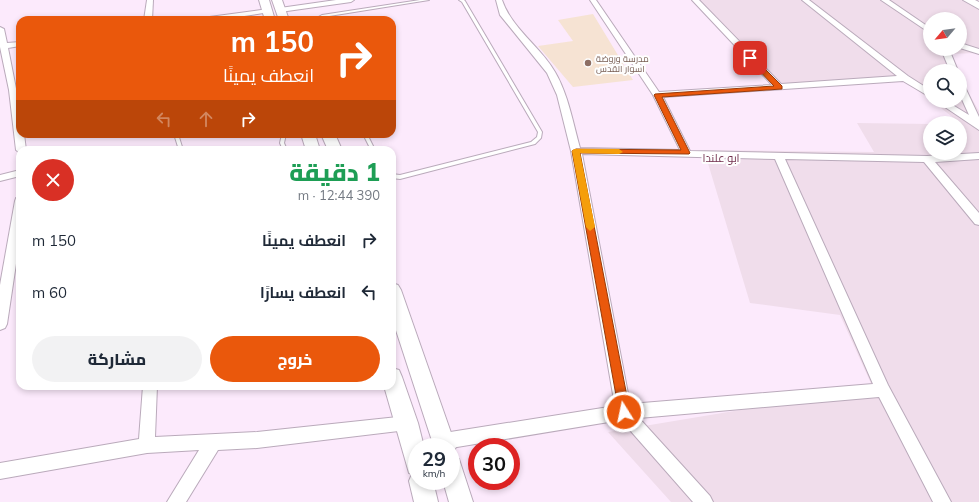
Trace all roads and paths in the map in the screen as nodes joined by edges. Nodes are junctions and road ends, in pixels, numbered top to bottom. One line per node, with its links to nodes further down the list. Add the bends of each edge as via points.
1 (150, 0): 14 (street)
2 (264, 0): 15 (main road)
3 (351, 0): 12 (street)
4 (425, 0): 17 (lane)
5 (461, 0): 42 (lane, via 540,132 539,138 533,144)
6 (498, 0): 34 (street, via 503,13 551,72 561,95)
7 (594, 0): 29 (street)
8 (695, 0): 27 (street)
9 (805, 0): 26 (street)
10 (884, 0): 18 (street)
11 (968, 0): 13 (main road)
12 (278, 5): 16 (main road)
13 (979, 6)
14 (148, 16)
15 (269, 16)
16 (282, 16)
17 (322, 16)
18 (923, 26)
19 (0, 31): 21 (street)
20 (16, 45): 21 (street)
21 (5, 46): 24 (street)
22 (967, 48): 23 (street)
23 (979, 52)
24 (10, 75): 25 (street); 31 (street)
25 (0, 78)
26 (905, 78): 27 (street); 28 (street)
27 (779, 87): 29 (street)
28 (923, 90)
29 (657, 95): 35 (street)
30 (967, 101): 33 (street)
31 (16, 108)
32 (951, 108): 33 (street)
33 (978, 125)
34 (576, 151): 35 (street); 51 (street)
35 (686, 153): 37 (street)
36 (979, 156): 38 (street)
37 (779, 157): 39 (street); 50 (street)
38 (967, 157)
39 (923, 159)
40 (928, 160): 44 (street)
41 (16, 174): 43 (street)
42 (396, 176)
43 (0, 178)
44 (979, 221)
45 (16, 226): 47 (street)
46 (396, 302): 54 (main road)
47 (0, 324)
48 (396, 389): 52 (main road)
49 (150, 390): 57 (street)
50 (883, 390): 51 (street); 65 (street)
51 (624, 412): 55 (street); 64 (street)
52 (407, 423): 53 (main road); 56 (street)
53 (411, 438)
54 (442, 438)
55 (460, 441)
56 (213, 443): 57 (street); 61 (street)
57 (147, 445): 58 (street)
58 (0, 471)
59 (423, 490): 62 (main road)
60 (458, 490): 63 (main road)
61 (176, 502)
62 (426, 502)
63 (461, 502)
64 (704, 502)
65 (942, 502)

